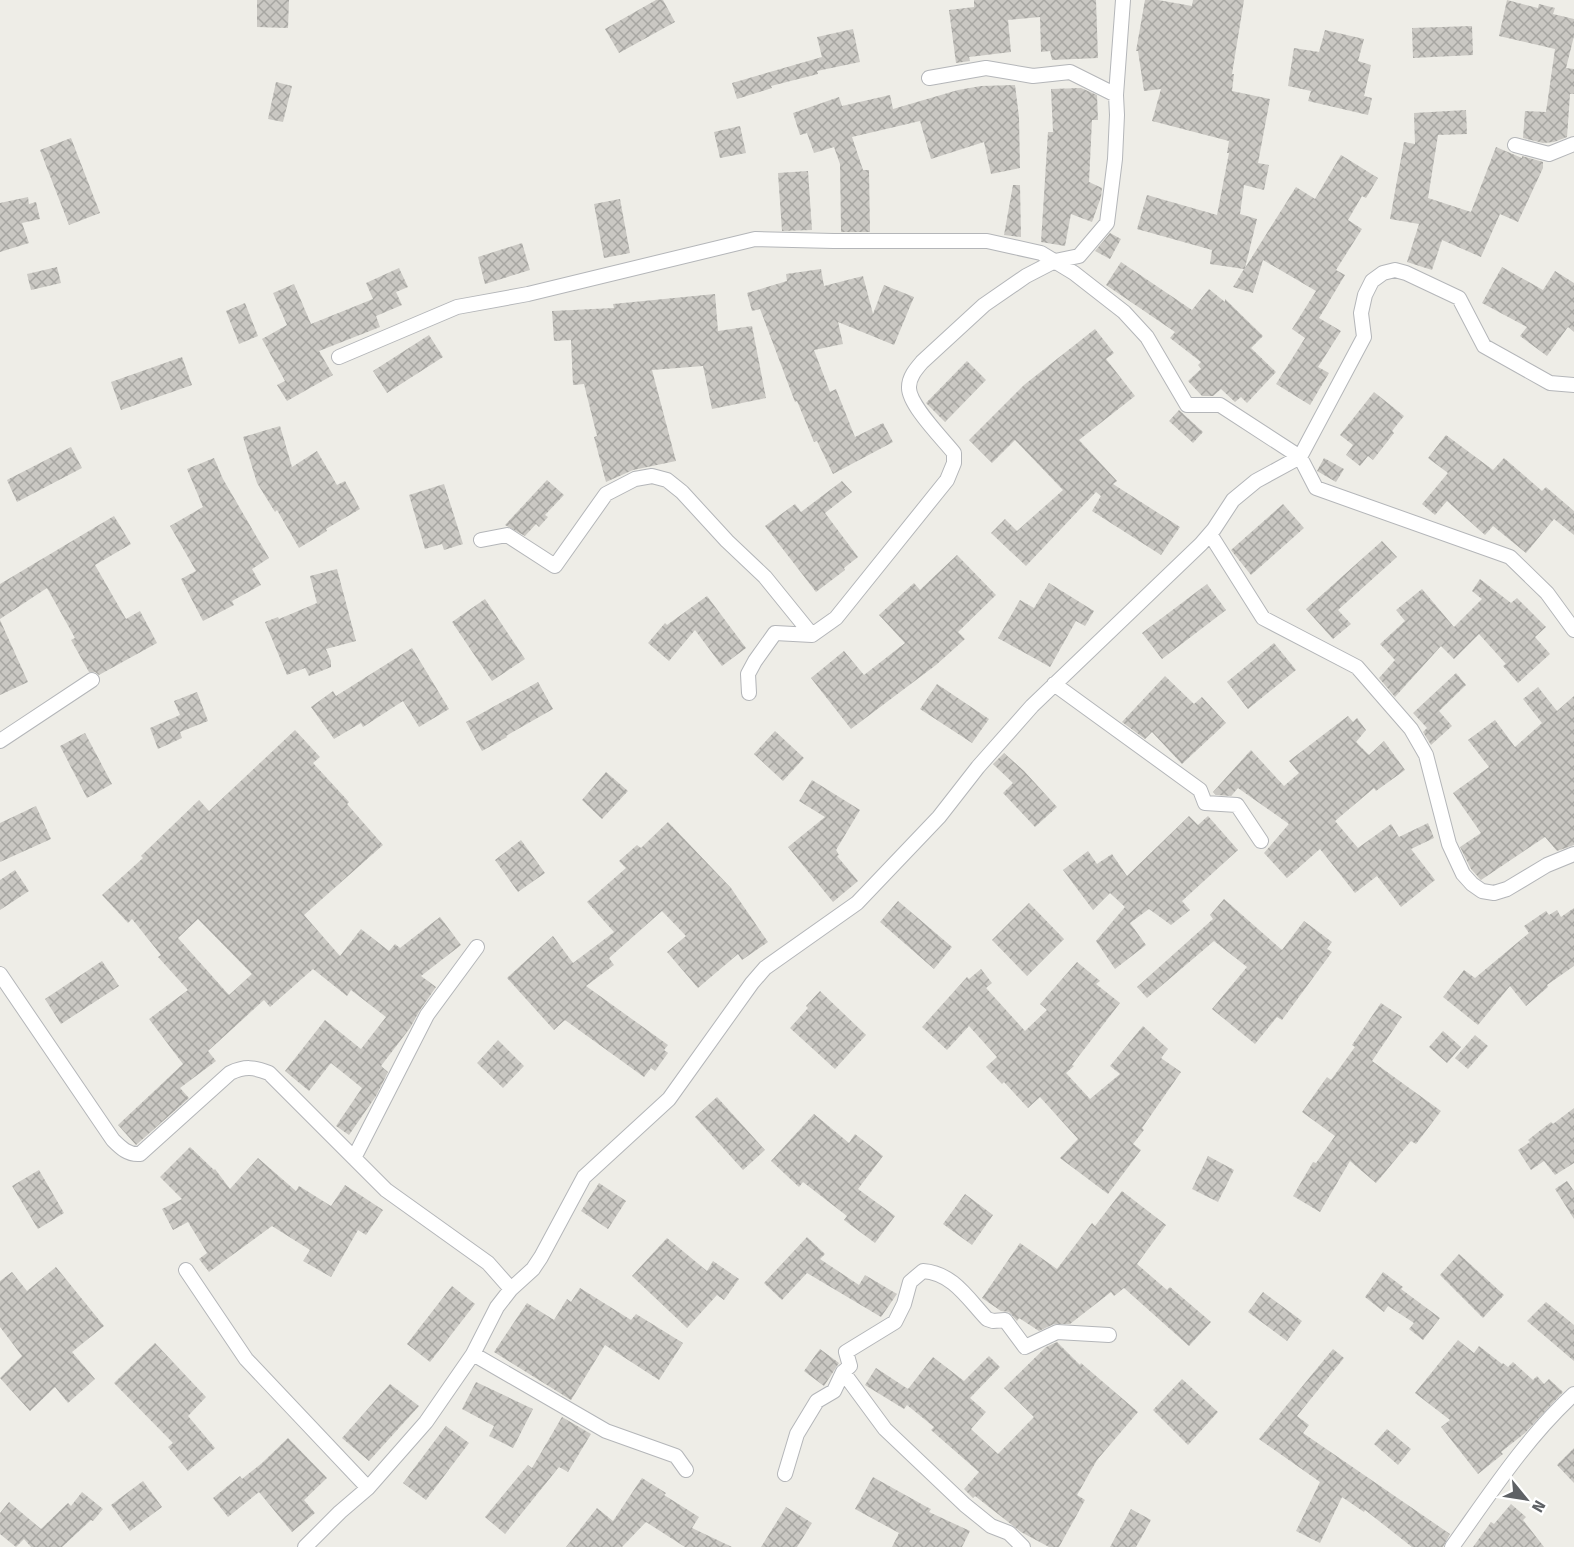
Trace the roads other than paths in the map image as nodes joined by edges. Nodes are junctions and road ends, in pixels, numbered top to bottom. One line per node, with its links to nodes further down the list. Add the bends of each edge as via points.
1 (1123, 0): 3 (street)
2 (929, 78): 3 (street, via 986,68 1033,76 1070,72)
3 (1116, 95): 6 (street, via 1115,159 1107,223 1079,256)
4 (1515, 144): 5 (street, via 1549,154)
5 (1574, 144)
6 (1055, 261): 7 (street, via 1041,253 987,241 755,239 528,294 457,307); 9 (street, via 1124,312 1147,337 1187,405 1220,405); 13 (street, via 984,306 913,373 908,389 913,402 954,453 954,463 947,480 837,618)
7 (339, 357)
8 (1574, 385): 9 (street, via 1550,382 1484,346 1459,298 1406,273 1383,273 1371,281 1365,295 1361,313 1364,337)
9 (1300, 457): 10 (street, via 1256,481 1233,500); 12 (street, via 1316,488 1510,557 1547,593)
10 (1210, 534): 15 (street); 19 (street, via 1263,618 1357,667 1411,729 1426,755 1449,844 1472,884 1494,893)
11 (481, 540): 13 (street, via 507,535 555,566 606,494 634,478 652,476 667,480 765,577)
12 (1574, 630)
13 (812, 635): 16 (street, via 775,633 748,674)
14 (92, 680): 17 (street)
15 (1054, 684): 18 (street, via 1200,790 1205,803 1237,805); 24 (street, via 978,767 939,817 857,903 774,962 752,983 669,1099 584,1177 541,1257)
16 (749, 693)
17 (0, 741)
18 (1261, 842)
19 (1574, 854)
20 (477, 947): 22 (street, via 427,1015)
21 (0, 974): 22 (street, via 113,1140 132,1155 140,1154 230,1073 243,1067 269,1073)
22 (354, 1158): 24 (street, via 386,1190 488,1263)
23 (186, 1270): 31 (street, via 246,1359)
24 (511, 1289): 26 (street, via 497,1306)
25 (1109, 1335): 27 (street, via 1057,1332 1025,1347 1005,1320 987,1319 949,1278 923,1271 910,1282 895,1322 846,1352 850,1366)
26 (473, 1354): 29 (street, via 606,1431 676,1456); 31 (street, via 426,1422)
27 (843, 1372): 30 (street, via 834,1391 818,1401 796,1434); 33 (street, via 885,1429 965,1505 991,1526 1009,1533)
28 (1574, 1394): 34 (street, via 1551,1415)
29 (686, 1470)
30 (785, 1474)
31 (368, 1488): 32 (street)
32 (305, 1547)
33 (1023, 1547)
34 (1452, 1547)

